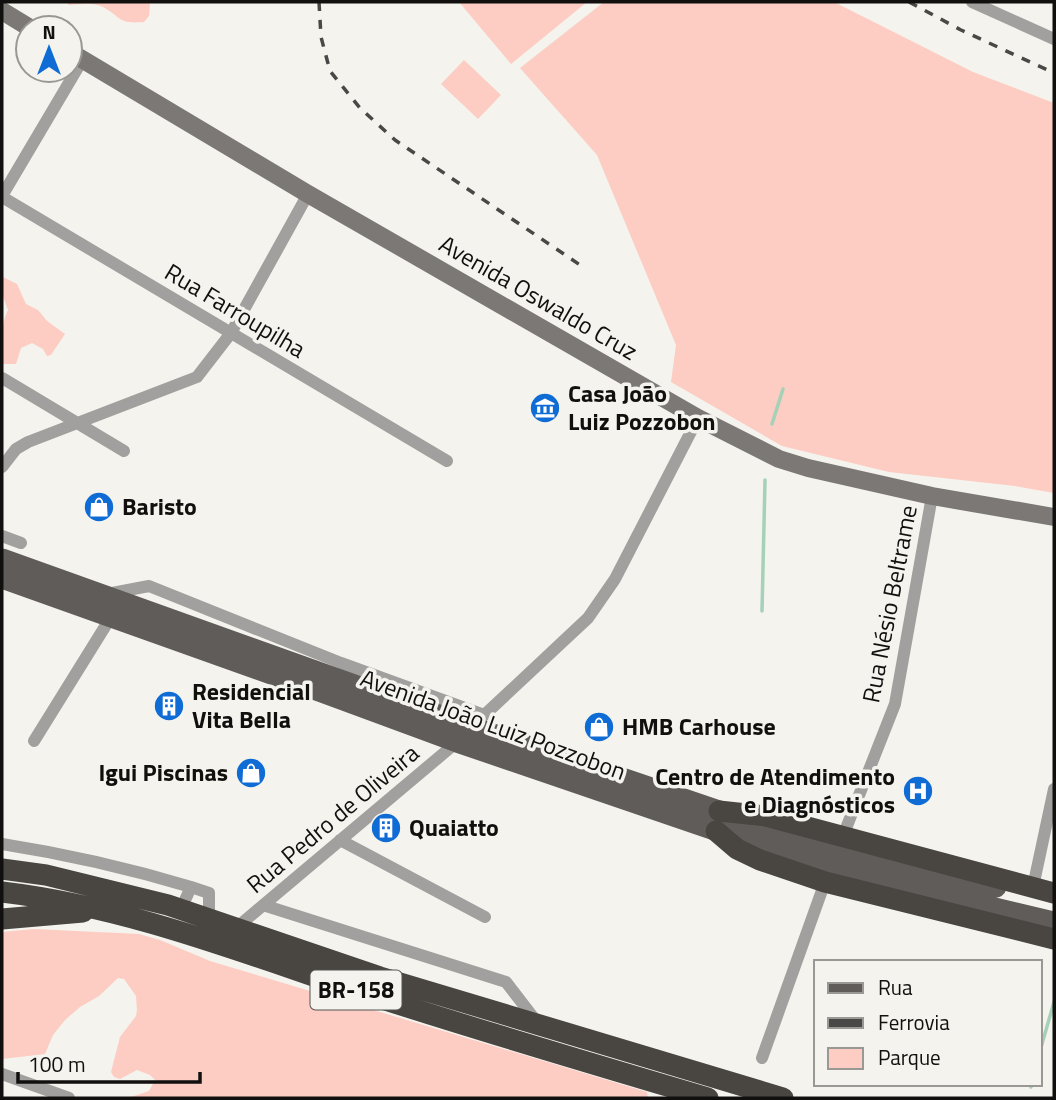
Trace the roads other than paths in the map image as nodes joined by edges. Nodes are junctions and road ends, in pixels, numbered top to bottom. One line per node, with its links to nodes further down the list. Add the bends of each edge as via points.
1 (972, 2): 2 (street)
2 (1054, 39)
3 (84, 61): 5 (street, Avenida Oswaldo Cruz)
4 (61, 84): 6 (street)
5 (308, 194): 7 (street); 9 (street, Avenida Oswaldo Cruz)
6 (2, 197): 7 (street, Rua Farroupilha)
7 (231, 333): 10 (street, via 197,377); 12 (street, Rua Farroupilha)
8 (2, 378): 10 (street)
9 (698, 418): 14 (street, Avenida Oswaldo Cruz, via 779,459); 21 (street, via 615,579 588,618)
10 (78, 423): 11 (street); 13 (street, via 28,442)
11 (124, 451)
12 (447, 461)
13 (2, 467)
14 (932, 496): 15 (street, Avenida Oswaldo Cruz); 26 (street, Rua Nésio Beltrame, via 895,704)
15 (1054, 517)
16 (2, 536): 17 (street)
17 (21, 543)
18 (2, 559): 21 (main road, Avenida João Luiz Pozzobon)
19 (2, 578): 20 (main road, Avenida João Luiz Pozzobon)
20 (111, 617): 22 (street); 23 (main road, Avenida João Luiz Pozzobon)
21 (478, 721): 25 (main road, Avenida João Luiz Pozzobon)
22 (34, 741)
23 (457, 742): 25 (main road, Avenida João Luiz Pozzobon); 27 (street, Rua Pedro de Oliveira)
24 (1054, 789): 32 (street)
25 (717, 821): 26 (highway, via 766,816); 30 (highway, via 737,849); 35 (main road, Avenida João Luiz Pozzobon); 42 (main road, Avenida João Luiz Pozzobon, via 835,870)
26 (843, 836): 32 (highway)
27 (340, 840): 36 (street, Rua Pedro de Oliveira); 39 (street)
28 (2, 844): 31 (street, via 64,854)
29 (2, 869): 37 (highway, BR-158, via 46,875)
30 (825, 882): 44 (highway); 46 (street)
31 (191, 887): 37 (street); 40 (street, via 209,893)
32 (1033, 887): 34 (highway)
33 (2, 891): 38 (highway, BR-158)
34 (1054, 893)
35 (1054, 901)
36 (263, 905): 43 (street, Rua Pedro de Oliveira); 45 (street, via 506,982)
37 (181, 909): 40 (highway, BR-158)
38 (108, 911): 41 (highway, BR-158); 49 (highway, BR-158)
39 (485, 917)
40 (209, 918): 43 (highway, BR-158)
41 (2, 919)
42 (1054, 922)
43 (236, 928): 45 (highway, BR-158)
44 (1054, 939)
45 (539, 1025): 50 (highway, BR-158)
46 (762, 1058)
47 (2, 1074): 48 (street)
48 (69, 1098)
49 (708, 1098)
50 (783, 1098)

